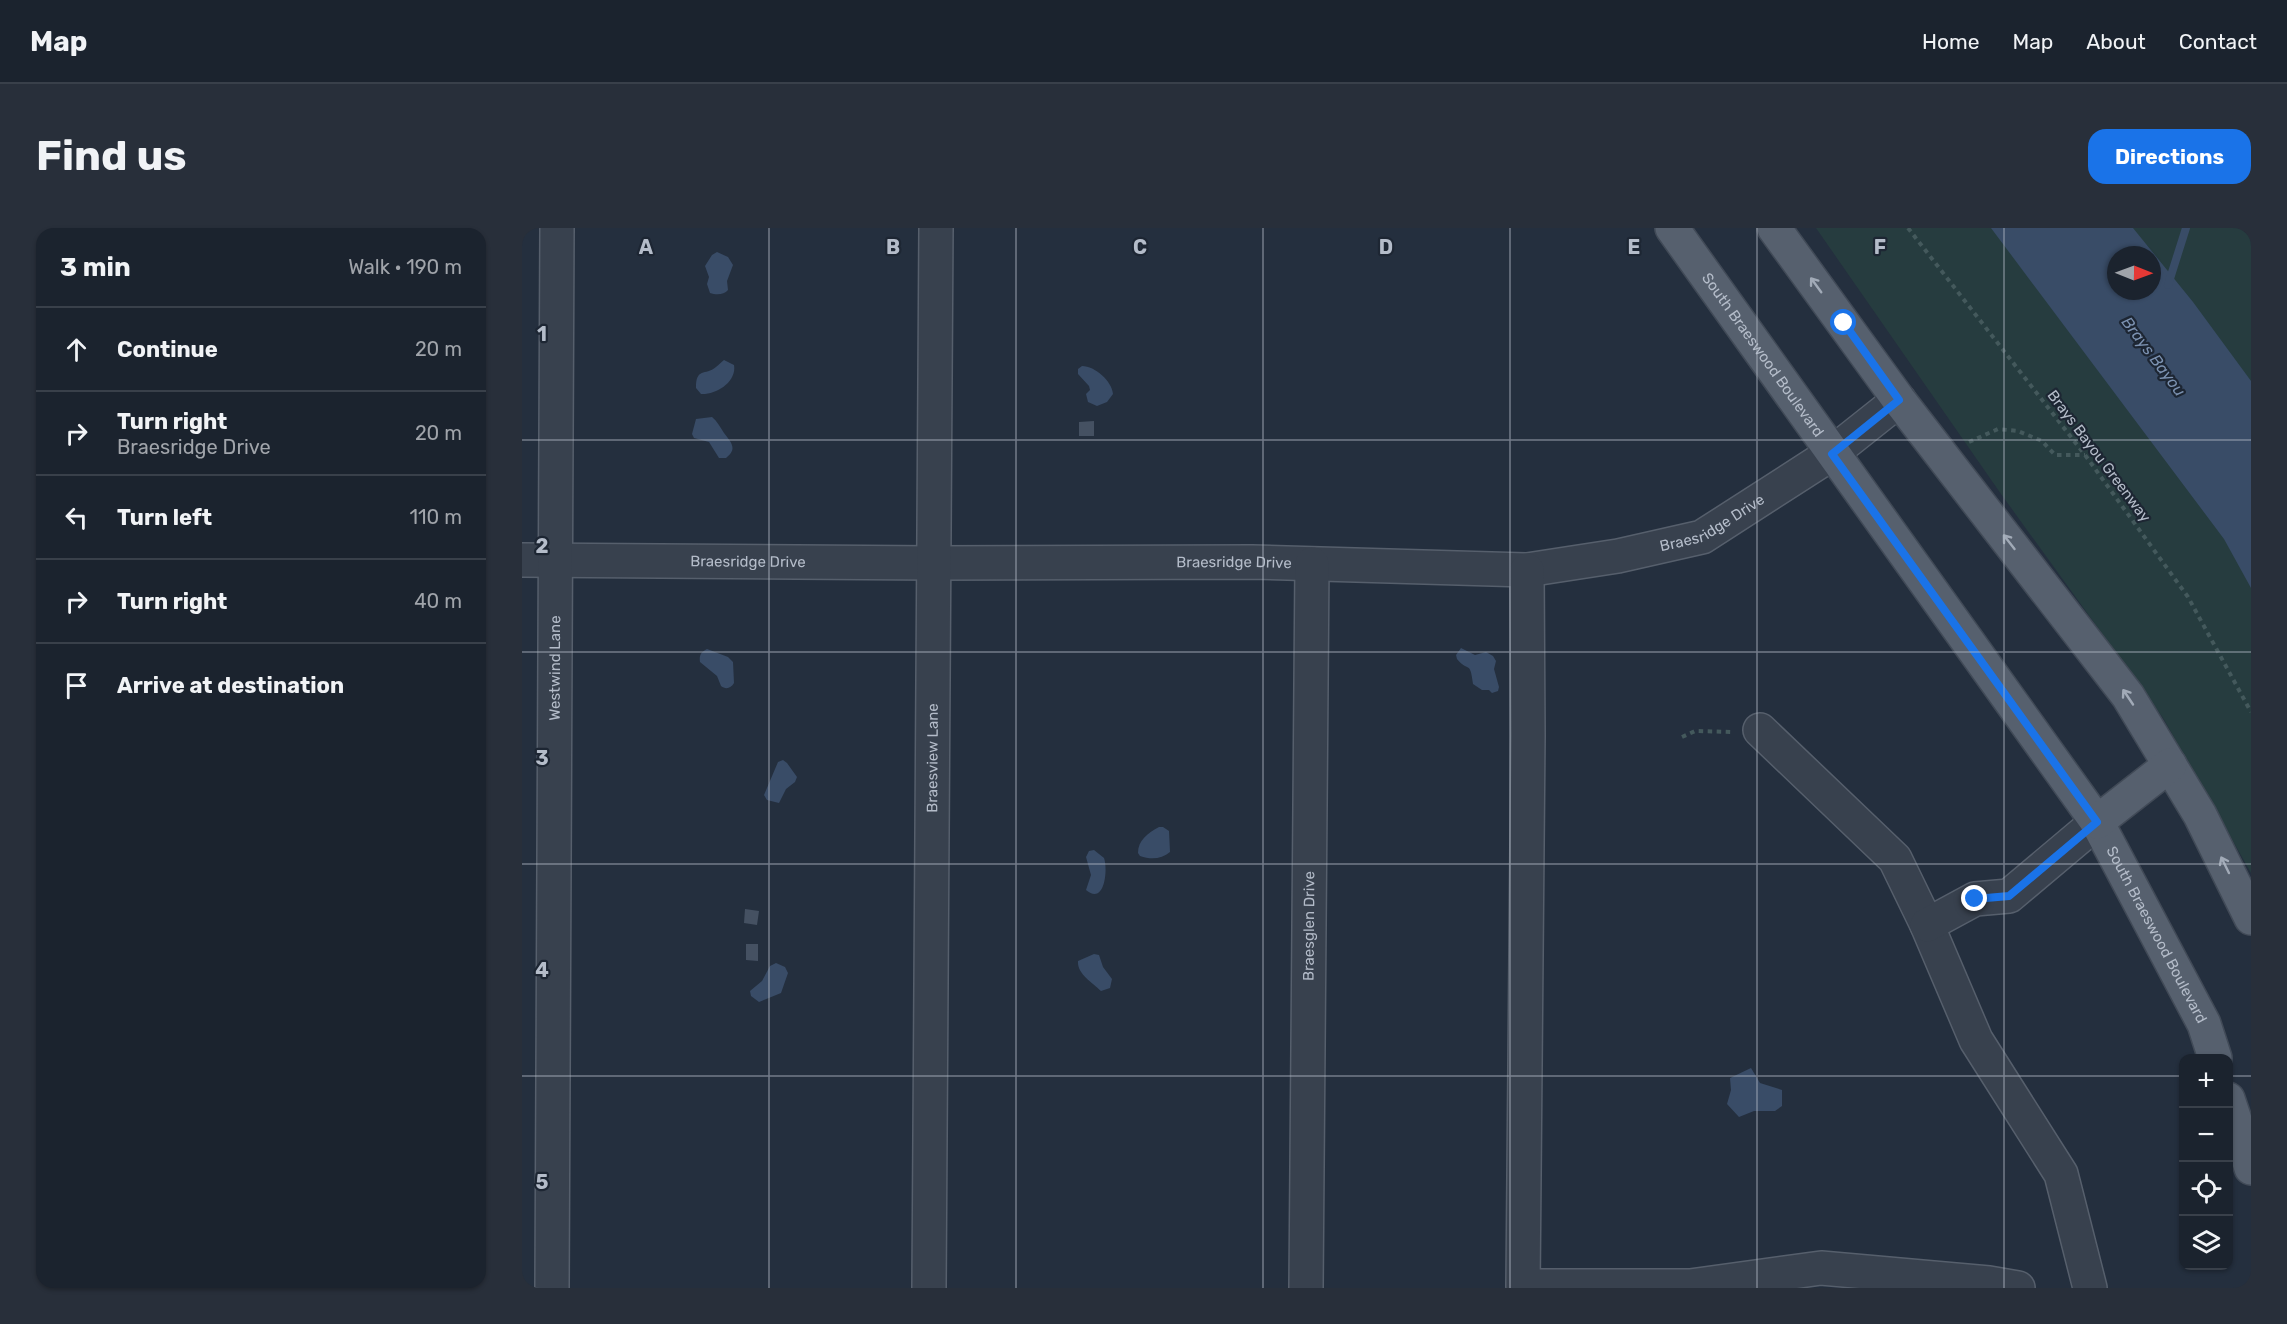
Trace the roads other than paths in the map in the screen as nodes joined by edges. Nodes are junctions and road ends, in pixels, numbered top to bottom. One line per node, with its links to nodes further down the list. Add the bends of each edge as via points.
1 (557, 228): 8 (street, Westwind Lane)
2 (936, 228): 9 (street, Braesview Lane)
3 (1672, 228): 6 (main road, South Braeswood Boulevard)
4 (1774, 228): 5 (main road, one-way to 4)
5 (1899, 400): 6 (street, Braesridge Drive); 13 (main road, one-way to 5, via 2128,696)
6 (1832, 454): 11 (street, Braesridge Drive, via 1702,537 1618,556); 14 (main road, South Braeswood Boulevard)
7 (522, 560): 8 (street, Braesridge Drive)
8 (555, 560): 9 (street, Braesridge Drive); 20 (street, Westwind Lane)
9 (934, 563): 10 (street, Braesridge Drive); 21 (street, Braesview Lane)
10 (1312, 564): 11 (street, Braesridge Drive); 22 (street, Braesglen Drive)
11 (1527, 570): 23 (street, via 1523,1286 1690,1286 1821,1268)
12 (1761, 731): 16 (street, via 1895,859)
13 (2170, 765): 14 (main road); 15 (main road, one-way to 13, via 2200,815)
14 (2097, 822): 16 (street, via 2009,896 1975,899); 17 (main road, South Braeswood Boulevard, via 2204,1024)
15 (2251, 918)
16 (1927, 925): 24 (street, via 1976,1040 2061,1174)
17 (2213, 1054)
18 (2232, 1108): 19 (main road)
19 (2251, 1168)
20 (552, 1288)
21 (929, 1288)
22 (1305, 1288)
23 (2018, 1288)
24 (2090, 1288)

